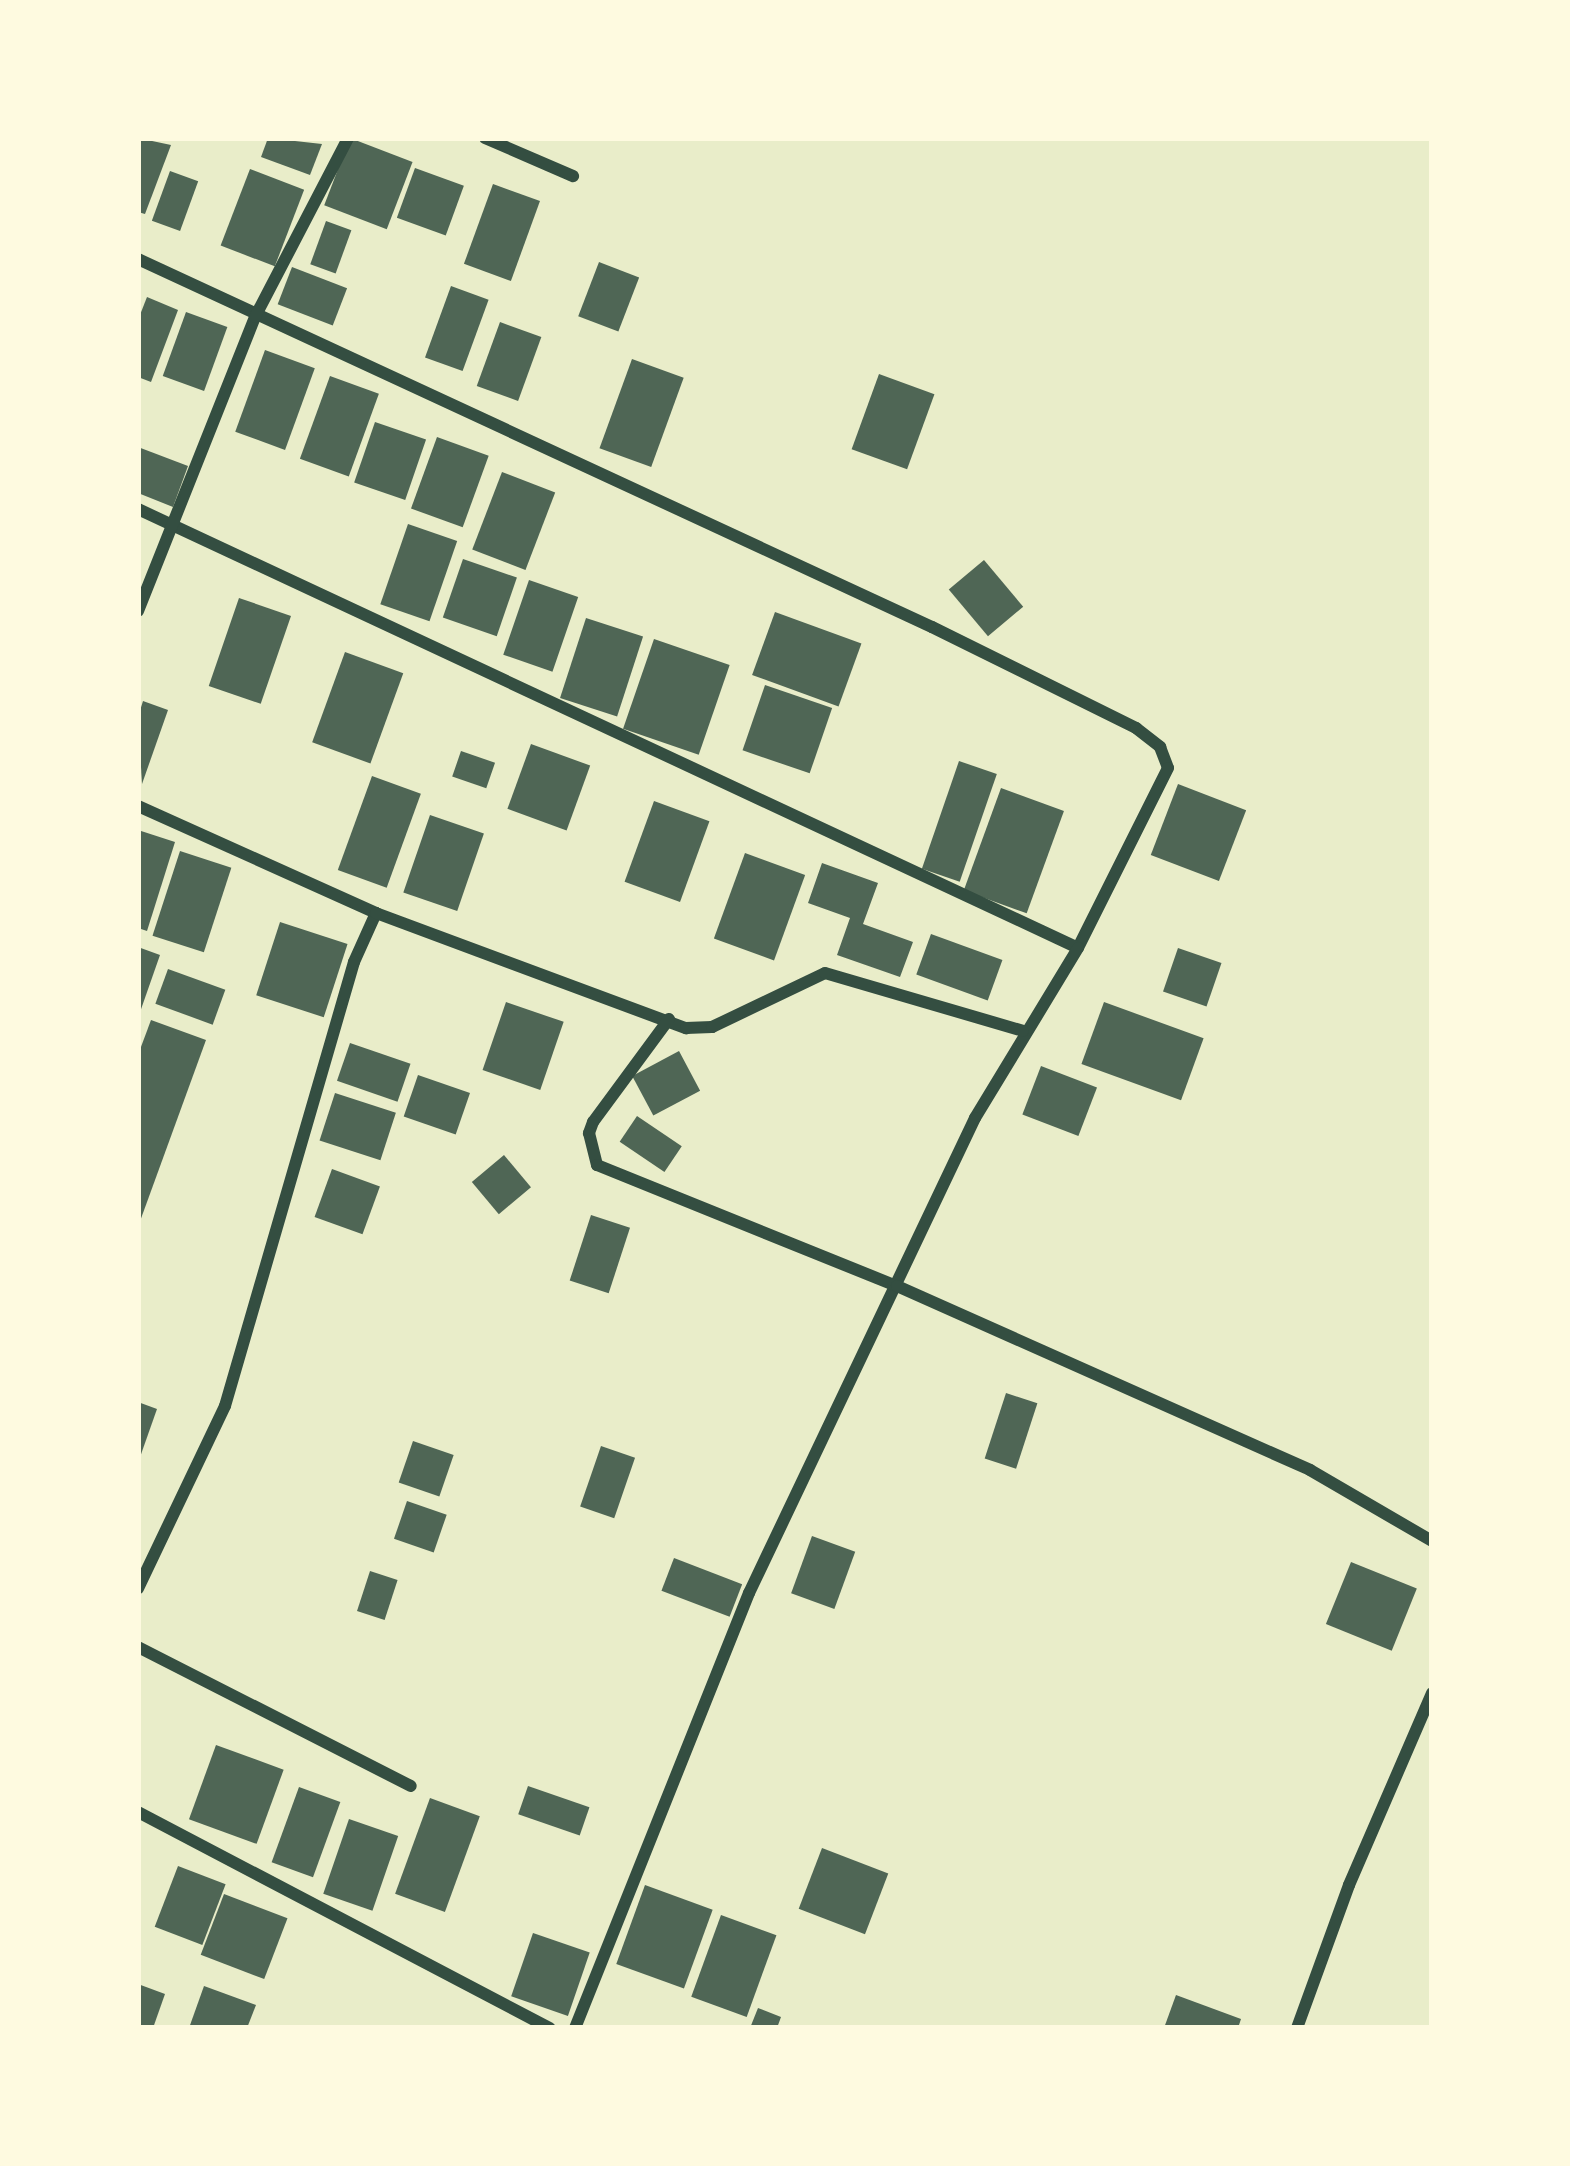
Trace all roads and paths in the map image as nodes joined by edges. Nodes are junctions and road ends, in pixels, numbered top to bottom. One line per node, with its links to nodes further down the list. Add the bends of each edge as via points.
1 (349, 138): 5 (street)
2 (485, 138): 3 (street)
3 (573, 176)
4 (138, 259): 5 (street)
5 (255, 317): 7 (street); 11 (street, via 1136,728 1160,747 1168,768)
6 (138, 509): 7 (street)
7 (171, 525): 8 (street); 11 (street)
8 (138, 611)
9 (138, 806): 10 (street)
10 (376, 913): 12 (street); 16 (street, via 354,962 225,1406)
11 (1078, 948): 13 (street)
12 (669, 1019): 13 (street, via 712,1027 825,974); 14 (street, via 593,1122 597,1165)
13 (1023, 1031): 14 (street)
14 (897, 1286): 15 (street, via 1310,1470); 22 (street, via 749,1593)
15 (1432, 1540)
16 (138, 1588)
17 (138, 1647): 19 (street)
18 (1432, 1693): 23 (street)
19 (411, 1786)
20 (138, 1812): 21 (street)
21 (550, 2028)
22 (575, 2028)
23 (1297, 2028)

